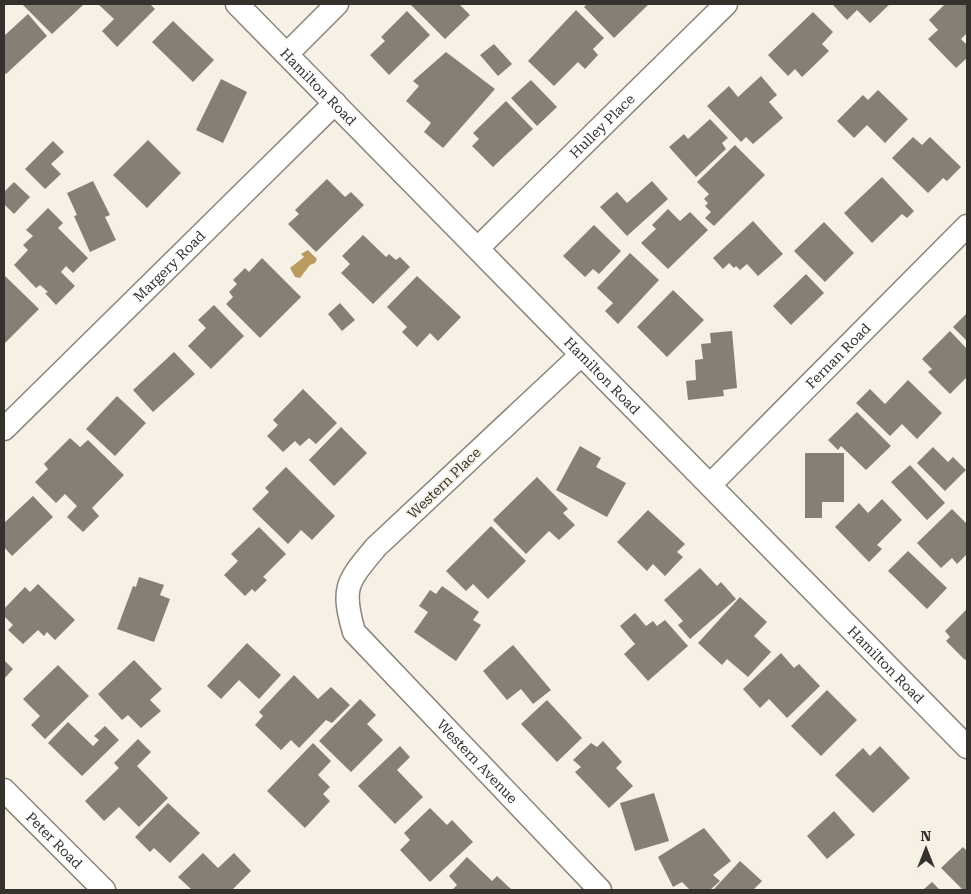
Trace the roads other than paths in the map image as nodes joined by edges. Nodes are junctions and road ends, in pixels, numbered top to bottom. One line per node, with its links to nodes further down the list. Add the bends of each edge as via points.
1 (237, 4): 4 (street, Hamilton Road)
2 (337, 4): 4 (street)
3 (726, 4): 7 (street, Hulley Place)
4 (287, 54): 5 (street, Hamilton Road)
5 (335, 103): 7 (street, Hamilton Road); 9 (street, Margery Road)
6 (967, 226): 10 (street, Fernan Road)
7 (478, 248): 8 (street, Hamilton Road)
8 (581, 355): 10 (street, Hamilton Road); 11 (street, Western Place, via 376,547 354,574 347,593)
9 (4, 429)
10 (710, 485): 12 (street, Hamilton Road)
11 (354, 632): 15 (street, Western Avenue)
12 (966, 745)
13 (4, 790): 14 (street, Peter Road)
14 (104, 890)
15 (600, 890)

